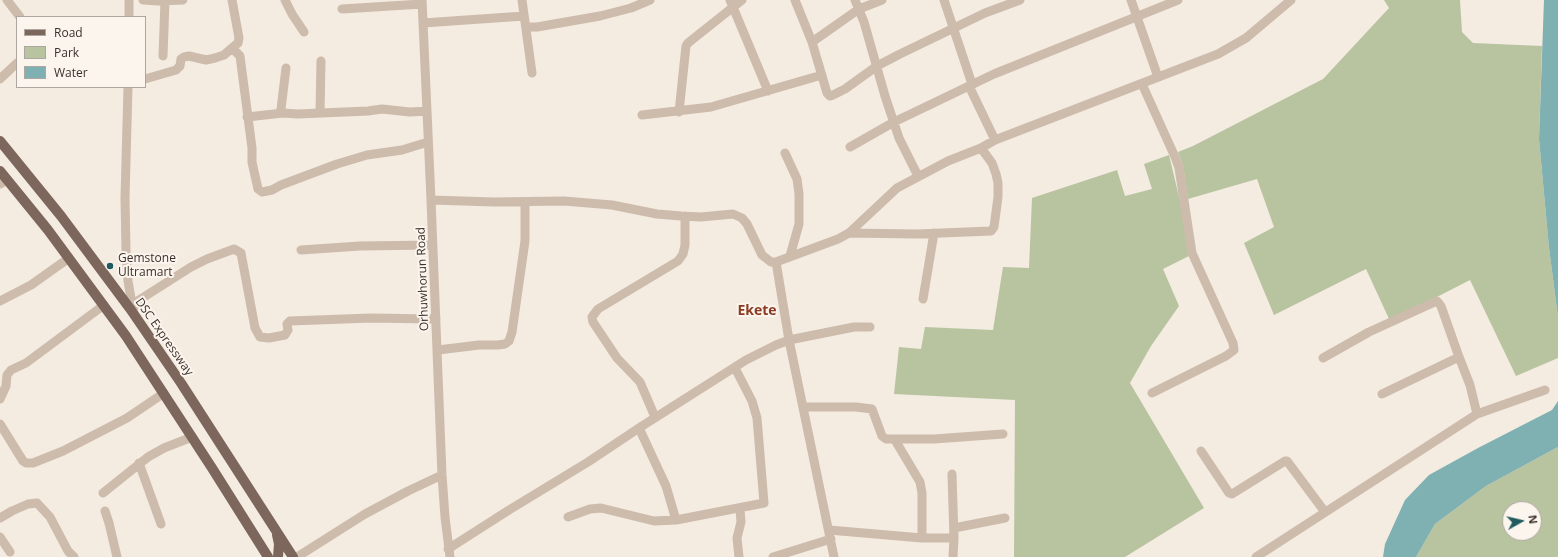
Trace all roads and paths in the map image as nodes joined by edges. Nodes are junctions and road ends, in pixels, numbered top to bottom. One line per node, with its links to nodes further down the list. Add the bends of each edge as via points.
1 (7, 0): 24 (street)
2 (129, 0): 25 (street)
3 (143, 0): 18 (street)
4 (183, 0): 18 (street)
5 (232, 0): 33 (street, via 239,38 238,43)
6 (285, 0): 31 (street)
7 (522, 0): 26 (street)
8 (650, 0): 29 (street, via 600,16)
9 (742, 0): 21 (street)
10 (795, 0): 32 (street)
11 (855, 0): 23 (street)
12 (882, 0): 23 (street)
13 (944, 0): 30 (street)
14 (1020, 0): 20 (street)
15 (1131, 0): 27 (street)
16 (1178, 0): 27 (street)
17 (1291, 0): 41 (street, via 1246,38 1218,54)
18 (165, 1): 34 (street)
19 (422, 2): 22 (street); 28 (street, Orhuwhorun Road)
20 (1007, 2): 30 (street)
21 (732, 4): 47 (street); 49 (street, via 686,46)
22 (342, 9)
23 (859, 9): 32 (street); 37 (street)
24 (19, 16)
25 (129, 16)
26 (524, 16): 28 (street); 29 (street)
27 (1137, 17): 41 (street); 45 (street)
28 (423, 23): 48 (street, Orhuwhorun Road)
29 (526, 27): 39 (street)
30 (954, 29): 37 (street); 45 (street)
31 (304, 32)
32 (812, 42): 40 (street)
33 (232, 48): 43 (street, via 224,55 206,60 184,57 176,70); 53 (street, via 240,56)
34 (163, 56)
35 (321, 61): 51 (street)
36 (16, 64): 42 (street)
37 (877, 66): 40 (street, via 833,96 827,93); 54 (street)
38 (286, 68): 50 (street, via 281,109)
39 (532, 73)
40 (822, 75): 47 (street)
41 (1158, 78): 44 (street)
42 (0, 79)
43 (146, 79)
44 (1142, 84): 55 (street); 86 (street, via 1179,168 1192,253 1233,342 1234,350)
45 (971, 85): 54 (street); 55 (street)
46 (128, 88): 77 (street, via 125,198)
47 (768, 91): 49 (street, via 711,107)
48 (427, 111): 51 (street, via 382,109); 57 (street, Orhuwhorun Road)
49 (680, 112): 52 (street)
50 (283, 113): 51 (street); 53 (street)
51 (320, 113)
52 (642, 115)
53 (247, 117): 57 (street, via 252,162 258,189 262,192 337,164)
54 (894, 122): 58 (street); 62 (street)
55 (995, 140): 59 (street)
56 (0, 141): 77 (main road, DSC Expressway, via 61,216)
57 (428, 142): 64 (street, Orhuwhorun Road)
58 (850, 147)
59 (981, 148): 62 (street); 68 (street, via 992,163 996,174 998,196 994,227 987,232)
60 (785, 153): 71 (street, via 797,180 799,194 798,224)
61 (0, 171): 63 (main road)
62 (918, 176): 67 (street, via 897,188)
63 (4, 182): 72 (main road)
64 (432, 200): 65 (street); 69 (street, Orhuwhorun Road)
65 (524, 202): 66 (street, via 591,203); 81 (street, via 524,241 509,341 498,345)
66 (685, 216): 73 (street, via 733,214 742,218 762,255 771,262); 92 (street, via 685,245 678,261 598,309 592,316 593,322 617,358 640,382)
67 (849, 233): 68 (street); 71 (street)
68 (934, 233): 74 (street)
69 (433, 244): 70 (street); 78 (street, Orhuwhorun Road)
70 (301, 250)
71 (790, 256): 73 (street)
72 (69, 258): 75 (street, via 31,285); 76 (main road)
73 (776, 262): 80 (street)
74 (923, 299)
75 (0, 301)
76 (104, 305): 87 (main road); 89 (street, via 26,363 11,370)
77 (131, 311): 78 (street, via 136,302 190,267 234,249 241,253 255,328 260,337 285,335 290,321); 113 (main road, DSC Expressway, via 181,383)
78 (436, 318): 81 (street, Orhuwhorun Road)
79 (870, 327): 80 (street, via 854,327)
80 (789, 340): 84 (street, via 746,360); 90 (street)
81 (438, 350): 101 (street, Orhuwhorun Road)
82 (1459, 357): 83 (street, via 1437,301 1369,332); 88 (street); 91 (street, via 1470,385)
83 (1323, 358)
84 (735, 368): 92 (street); 103 (street, via 752,401 757,418 765,500 761,505)
85 (1545, 390): 91 (street)
86 (1152, 393)
87 (164, 394): 93 (street, via 127,418 33,464 23,462); 96 (main road)
88 (1382, 394)
89 (0, 399)
90 (804, 407): 97 (street, via 872,409 884,438); 112 (street)
91 (1477, 414): 105 (street)
92 (656, 417): 94 (street)
93 (0, 424)
94 (639, 428): 109 (street, via 666,486); 119 (street, via 509,510)
95 (1003, 434): 97 (street)
96 (192, 437): 99 (street, via 164,448); 122 (main road)
97 (895, 440): 115 (street, via 920,482)
98 (1201, 451): 105 (street, via 1232,494 1288,461)
99 (139, 463): 102 (street); 110 (street)
100 (952, 474): 111 (street)
101 (442, 476): 119 (street, Orhuwhorun Road); 125 (street, via 402,493)
102 (103, 493)
103 (740, 509): 109 (street); 126 (street, via 741,522 737,538)
104 (105, 512): 121 (street)
105 (1325, 512): 130 (street)
106 (568, 517): 109 (street, via 590,508 600,508 654,521)
107 (0, 518): 120 (street, via 28,504 37,503 50,517 68,551)
108 (1005, 518): 111 (street)
109 (676, 520)
110 (161, 524)
111 (954, 528): 116 (street)
112 (829, 530): 115 (street); 117 (street)
113 (276, 532): 123 (main road, via 279,544); 124 (main road, DSC Expressway)
114 (0, 537): 118 (street)
115 (922, 538): 116 (street)
116 (954, 538): 129 (street)
117 (831, 539): 127 (street); 128 (street)
118 (10, 552)
119 (449, 553)
120 (74, 557)
121 (117, 557)
122 (268, 557)
123 (278, 557)
124 (293, 557)
125 (297, 557)
126 (739, 557)
127 (773, 557)
128 (834, 557)
129 (953, 557)
130 (1256, 557)

